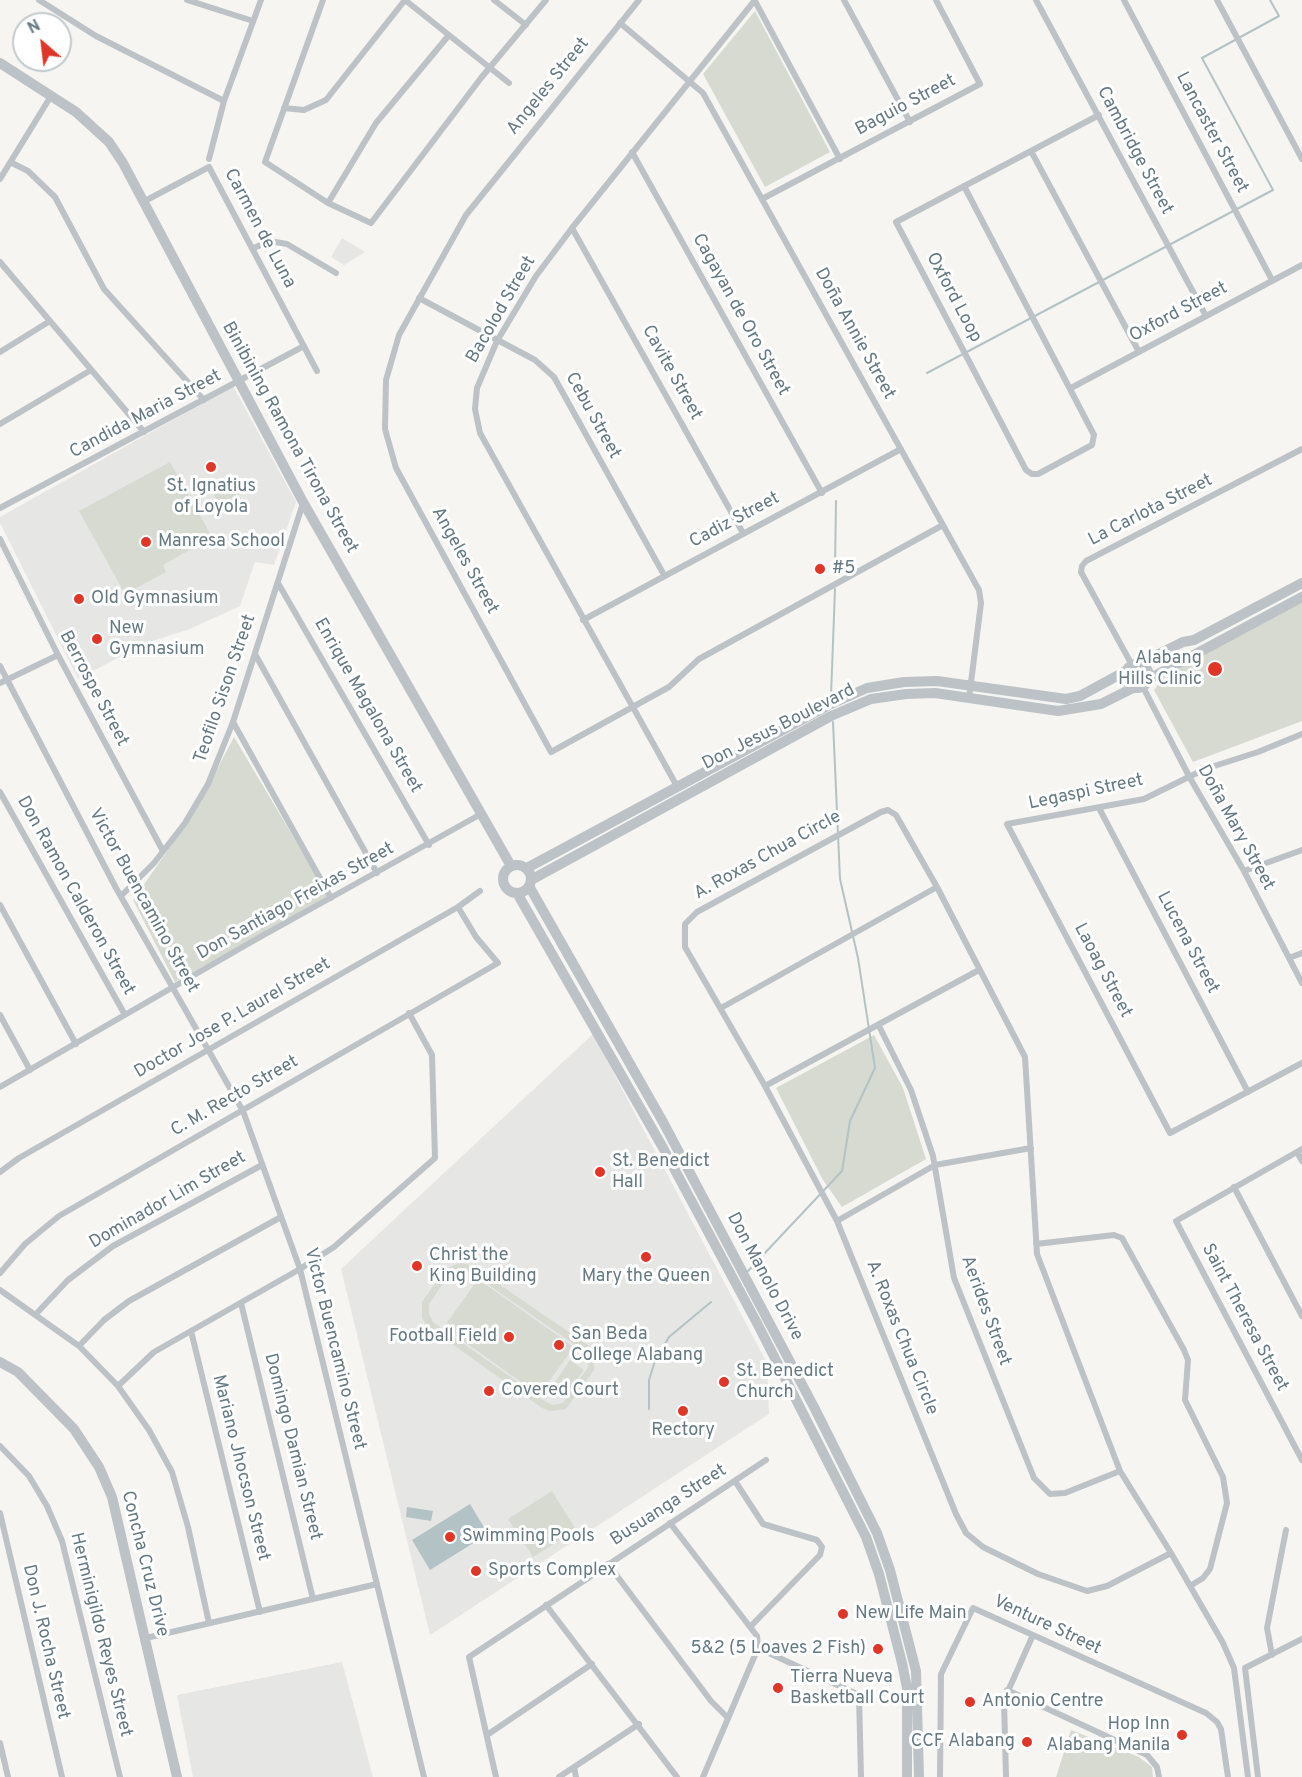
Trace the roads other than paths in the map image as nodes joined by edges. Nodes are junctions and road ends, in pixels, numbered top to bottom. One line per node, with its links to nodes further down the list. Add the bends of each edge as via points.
1 (39, 0): 25 (street, via 96,36)
2 (187, 0): 16 (street)
3 (261, 0): 16 (street)
4 (323, 0): 26 (street)
5 (405, 0): 19 (street); 26 (street, via 326,100 304,110)
6 (494, 0): 18 (street)
7 (546, 0): 18 (street)
8 (639, 0): 17 (street, Angeles Street)
9 (755, 0): 22 (street, Bacolod Street); 32 (street)
10 (844, 0): 28 (street)
11 (936, 0): 28 (street, Baguio Street, via 980,84)
12 (1047, 0): 15 (street)
13 (1124, 0): 46 (street, Lancaster Street)
14 (1217, 0): 33 (street)
15 (1037, 2): 27 (street, Cambridge Street)
16 (253, 21): 25 (street)
17 (620, 23): 22 (street, Doña Annie Street); 47 (street, Angeles Street, via 466,214)
18 (526, 25): 21 (street)
19 (449, 35): 21 (street); 39 (street, via 376,123)
20 (0, 63): 24 (street, Binibining Ramona Tirona Street)
21 (489, 68): 23 (street); 39 (street, via 374,222)
22 (692, 81): 30 (street, Bacolod Street); 37 (street, Doña Annie Street, via 703,93)
23 (509, 83)
24 (51, 96): 34 (street); 38 (street, Binibining Ramona Tirona Street, via 109,142)
25 (224, 102): 31 (street)
26 (284, 108): 39 (street, via 265,162)
27 (1099, 115): 29 (street, Oxford Loop); 48 (street, Cambridge Street)
28 (910, 122): 32 (street, Baguio Street)
29 (1031, 151): 36 (street, Oxford Loop); 53 (street)
30 (632, 152): 40 (street, Bacolod Street); 63 (street, Cagayan de Oro Street)
31 (210, 159)
32 (840, 159): 37 (street, Baguio Street)
33 (1302, 159)
34 (12, 163): 35 (street); 58 (street, via 28,171 55,197 104,289)
35 (0, 179)
36 (964, 186): 57 (street); 57 (street, Oxford Loop, via 896,222 1026,470 1032,474 1094,441)
37 (762, 199): 61 (street, Doña Annie Street)
38 (143, 202): 41 (street, Carmen de Luna, via 209,167); 56 (street, Binibining Ramona Tirona Street)
39 (328, 203)
40 (572, 228): 50 (street, Bacolod Street, via 536,276); 67 (street, Cavite Street)
41 (254, 248): 45 (street, via 269,241 287,244); 51 (street, Carmen de Luna)
42 (0, 262): 44 (street)
43 (1302, 265): 46 (street, Oxford Street)
44 (3, 271): 49 (street)
45 (336, 273)
46 (1272, 280): 48 (street, Oxford Street)
47 (419, 298): 50 (street, Cebu Street); 85 (street, Angeles Street, via 391,358 384,411 391,450 409,494 551,752)
48 (1206, 316): 53 (street, Oxford Street)
49 (50, 321): 52 (street); 54 (street)
50 (497, 341): 69 (street, Cebu Street, via 535,360 554,377); 73 (street, Bacolod Street, via 477,388 475,410 480,433)
51 (304, 346): 55 (street, Carmen de Luna); 56 (street, Candida Maria Street)
52 (0, 352)
53 (1139, 352): 57 (street, Oxford Street)
54 (91, 370): 59 (street); 60 (street)
55 (317, 371)
56 (239, 383): 58 (street, Candida Maria Street); 64 (street, Binibining Ramona Tirona Street)
57 (1071, 388)
58 (204, 400): 60 (street, Candida Maria Street)
59 (0, 424)
60 (144, 432): 65 (street, Candida Maria Street)
61 (901, 449): 63 (street, Cadiz Street); 66 (street, Doña Annie Street)
62 (1302, 449): 79 (street, La Carlota Street, via 1082,566 1081,573)
63 (822, 492): 67 (street, Cadiz Street)
64 (303, 502): 70 (street, Teofilo Sison Street); 93 (street, Binibining Ramona Tirona Street)
65 (0, 508)
66 (944, 525): 83 (street, Doña Annie Street, via 981,596); 85 (street, Angeles Street, via 699,659 676,682)
67 (743, 533): 69 (street, Cadiz Street)
68 (0, 539): 77 (street, Berrospe Street)
69 (664, 575): 73 (street, Cadiz Street)
70 (278, 583): 76 (street, Teofilo Sison Street); 95 (street, Enrique Magalona Street)
71 (1302, 583): 74 (street, Don Jesus Boulevard)
72 (1302, 597): 75 (street, Don Jesus Boulevard)
73 (583, 620): 85 (street, Bacolod Street)
74 (1194, 640): 75 (street); 79 (street, Don Jesus Boulevard)
75 (1199, 651): 82 (street, Don Jesus Boulevard)
76 (255, 654): 87 (street, Teofilo Sison Street); 101 (street)
77 (58, 655): 80 (street); 97 (street, Berrospe Street)
78 (0, 666): 80 (street, Victor Buencamino Street)
79 (1132, 667): 82 (street, via 1146,668); 82 (street, via 1126,681); 84 (street, Don Jesus Boulevard)
80 (8, 679): 81 (street); 106 (street, Victor Buencamino Street)
81 (0, 683)
82 (1142, 685): 86 (street, Don Jesus Boulevard); 89 (street, Doña Mary Street)
83 (970, 693): 84 (street, Don Jesus Boulevard, via 1055,700); 86 (street, Don Jesus Boulevard, via 1058,711); 91 (street, Don Jesus Boulevard, via 871,699)
84 (1080, 696): 86 (street)
85 (632, 707): 91 (street, Bacolod Street)
86 (1085, 708)
87 (233, 722): 97 (street, Teofilo Sison Street, via 201,797); 107 (street)
88 (1302, 734): 89 (street, Legaspi Street)
89 (1190, 778): 92 (street, Legaspi Street, via 1144,799); 100 (street, Doña Mary Street)
90 (0, 792): 118 (street, Don Ramon Calderon Street)
91 (680, 792): 99 (street, Don Jesus Boulevard); 102 (street, Don Jesus Boulevard)
92 (1099, 808): 94 (street, Legaspi Street); 128 (street, Lucena Street)
93 (481, 814): 95 (street, Don Santiago Freixas Street); 98 (street, Binibining Ramona Tirona Street)
94 (1007, 824): 128 (street, Laoag Street, via 1170,1133)
95 (429, 845): 101 (street, Don Santiago Freixas Street)
96 (1302, 850): 100 (street)
97 (163, 852): 106 (street, Teofilo Sison Street)
98 (511, 866): 99 (street); 105 (street, via 502,878 510,891)
99 (527, 868): 102 (street)
100 (1244, 871): 111 (street, Doña Mary Street)
101 (377, 873): 107 (street, Don Santiago Freixas Street)
102 (530, 883): 105 (street); 124 (street, Don Manolo Drive)
103 (937, 887): 112 (street, A. Roxas Chua Circle); 115 (street); 115 (street, A. Roxas Chua Circle, via 896,815 888,810 850,828 689,919 683,935 685,947)
104 (480, 891): 109 (street, Doctor Jose P. Laurel Street)
105 (518, 893): 125 (street, Don Manolo Drive)
106 (121, 896): 114 (street, Victor Buencamino Street)
107 (331, 898): 114 (street, Don Santiago Freixas Street)
108 (0, 905): 120 (street)
109 (458, 907): 116 (street, C. M. Recto Street, via 498,963); 121 (street, Doctor Jose P. Laurel Street)
110 (1302, 953): 111 (street)
111 (1289, 958): 113 (street, Doña Mary Street)
112 (979, 970): 119 (street); 130 (street, A. Roxas Chua Circle, via 1025,1057)
113 (1302, 983)
114 (174, 988): 118 (street, Don Santiago Freixas Street); 121 (street, Victor Buencamino Street)
115 (721, 1008): 126 (street, A. Roxas Chua Circle)
116 (410, 1013): 129 (street, C. M. Recto Street); 142 (street, via 432,1055 435,1158 334,1247)
117 (0, 1015): 123 (street)
118 (125, 1015): 120 (street, Don Santiago Freixas Street)
119 (879, 1026): 126 (street); 134 (street, Aerides Street, via 911,1090)
120 (76, 1044): 123 (street, Don Santiago Freixas Street)
121 (209, 1051): 129 (street, Victor Buencamino Street); 135 (street, Doctor Jose P. Laurel Street)
122 (1302, 1063): 128 (street)
123 (30, 1070): 127 (street, Don Santiago Freixas Street)
124 (639, 1079): 125 (street); 137 (street, Don Manolo Drive)
125 (627, 1085): 138 (street, Don Manolo Drive)
126 (765, 1086): 140 (street, A. Roxas Chua Circle)
127 (0, 1087)
128 (1248, 1092)
129 (243, 1111): 133 (street, Victor Buencamino Street); 143 (street, C. M. Recto Street, via 59,1216 25,1244)
130 (1031, 1148): 134 (street); 141 (street, A. Roxas Chua Circle)
131 (1299, 1150): 132 (street); 136 (street)
132 (1302, 1161)
133 (262, 1165): 139 (street, Victor Buencamino Street); 146 (street, Dominador Lim Street, via 113,1246 68,1280)
134 (935, 1165): 140 (street); 157 (street, Aerides Street, via 954,1278 1034,1478 1050,1494 1065,1493)
135 (0, 1172)
136 (1234, 1187): 147 (street); 156 (street, Saint Theresa Street, via 1176,1221)
137 (700, 1192): 138 (street); 152 (street, Don Manolo Drive)
138 (690, 1198): 153 (street, Don Manolo Drive)
139 (281, 1217): 142 (street, Victor Buencamino Street); 149 (street, via 129,1301)
140 (837, 1221): 162 (street, A. Roxas Chua Circle, via 966,1533 983,1547 1038,1574 1086,1591 1107,1586)
141 (1036, 1244): 157 (street, A. Roxas Chua Circle); 166 (street, via 1114,1235 1122,1238 1184,1350 1188,1360 1185,1400 1223,1477 1227,1503 1210,1569)
142 (300, 1269): 145 (street); 165 (street, Victor Buencamino Street)
143 (0, 1273)
144 (0, 1290): 146 (street)
145 (241, 1303): 148 (street); 167 (street, Domingo Damian Street)
146 (36, 1314): 149 (street)
147 (1302, 1316)
148 (190, 1331): 151 (street, via 154,1352); 169 (street, Mariano Jhocson Street)
149 (79, 1346): 151 (street)
150 (0, 1362): 173 (street, Concha Cruz Drive, via 18,1372 51,1403 99,1467 112,1497)
151 (118, 1386): 170 (street, via 172,1472)
152 (815, 1409): 153 (street); 164 (street, Don Manolo Drive, via 877,1533)
153 (803, 1412): 164 (street, Don Manolo Drive)
154 (0, 1446): 186 (street, Herminigildo Reyes Street, via 29,1476 62,1542)
155 (766, 1460): 158 (street, Busuanga Street)
156 (1302, 1460)
157 (1120, 1471): 162 (street, A. Roxas Chua Circle)
158 (735, 1481): 160 (street, Busuanga Street); 171 (street, via 763,1524 817,1540 822,1547 820,1555)
159 (0, 1513): 185 (street, Don J. Rocha Street)
160 (670, 1523): 163 (street, Busuanga Street); 171 (street)
161 (1286, 1530): 176 (street, via 1267,1628)
162 (1171, 1553): 166 (street, A. Roxas Chua Circle)
163 (608, 1564): 168 (street, Busuanga Street); 179 (street)
164 (885, 1572): 195 (street, Don Manolo Drive, via 907,1689); 196 (street, Don Manolo Drive, via 918,1688)
165 (377, 1584): 167 (street); 188 (street, Victor Buencamino Street)
166 (1190, 1586): 201 (street, A. Roxas Chua Circle, via 1234,1668)
167 (313, 1599): 169 (street)
168 (546, 1605): 177 (street); 181 (street, Busuanga Street, via 469,1657)
169 (260, 1612): 170 (street)
170 (209, 1623): 173 (street)
171 (751, 1626): 175 (street)
172 (1033, 1635): 178 (street); 197 (street, Venture Street, via 973,1608 941,1674); 200 (street, Venture Street, via 1206,1713 1221,1729)
173 (146, 1638): 187 (street, Concha Cruz Drive)
174 (1302, 1639): 176 (street)
175 (758, 1648): 179 (street); 194 (street, via 859,1695)
176 (1272, 1655): 202 (street, via 1245,1668)
177 (592, 1664): 180 (street); 181 (street)
178 (1007, 1690): 198 (street); 199 (street, via 1147,1755 1157,1767)
179 (728, 1718): 193 (street)
180 (639, 1724): 183 (street); 192 (street)
181 (487, 1735): 189 (street)
182 (0, 1743): 184 (street)
183 (574, 1767): 190 (street); 191 (street)
184 (8, 1777)
185 (62, 1777)
186 (120, 1777)
187 (177, 1777)
188 (424, 1777)
189 (496, 1777)
190 (559, 1777)
191 (576, 1777)
192 (677, 1777)
193 (703, 1777)
194 (861, 1777)
195 (908, 1777)
196 (919, 1777)
197 (940, 1777)
198 (1006, 1777)
199 (1159, 1777)
200 (1228, 1777)
201 (1248, 1777)
202 (1258, 1777)

